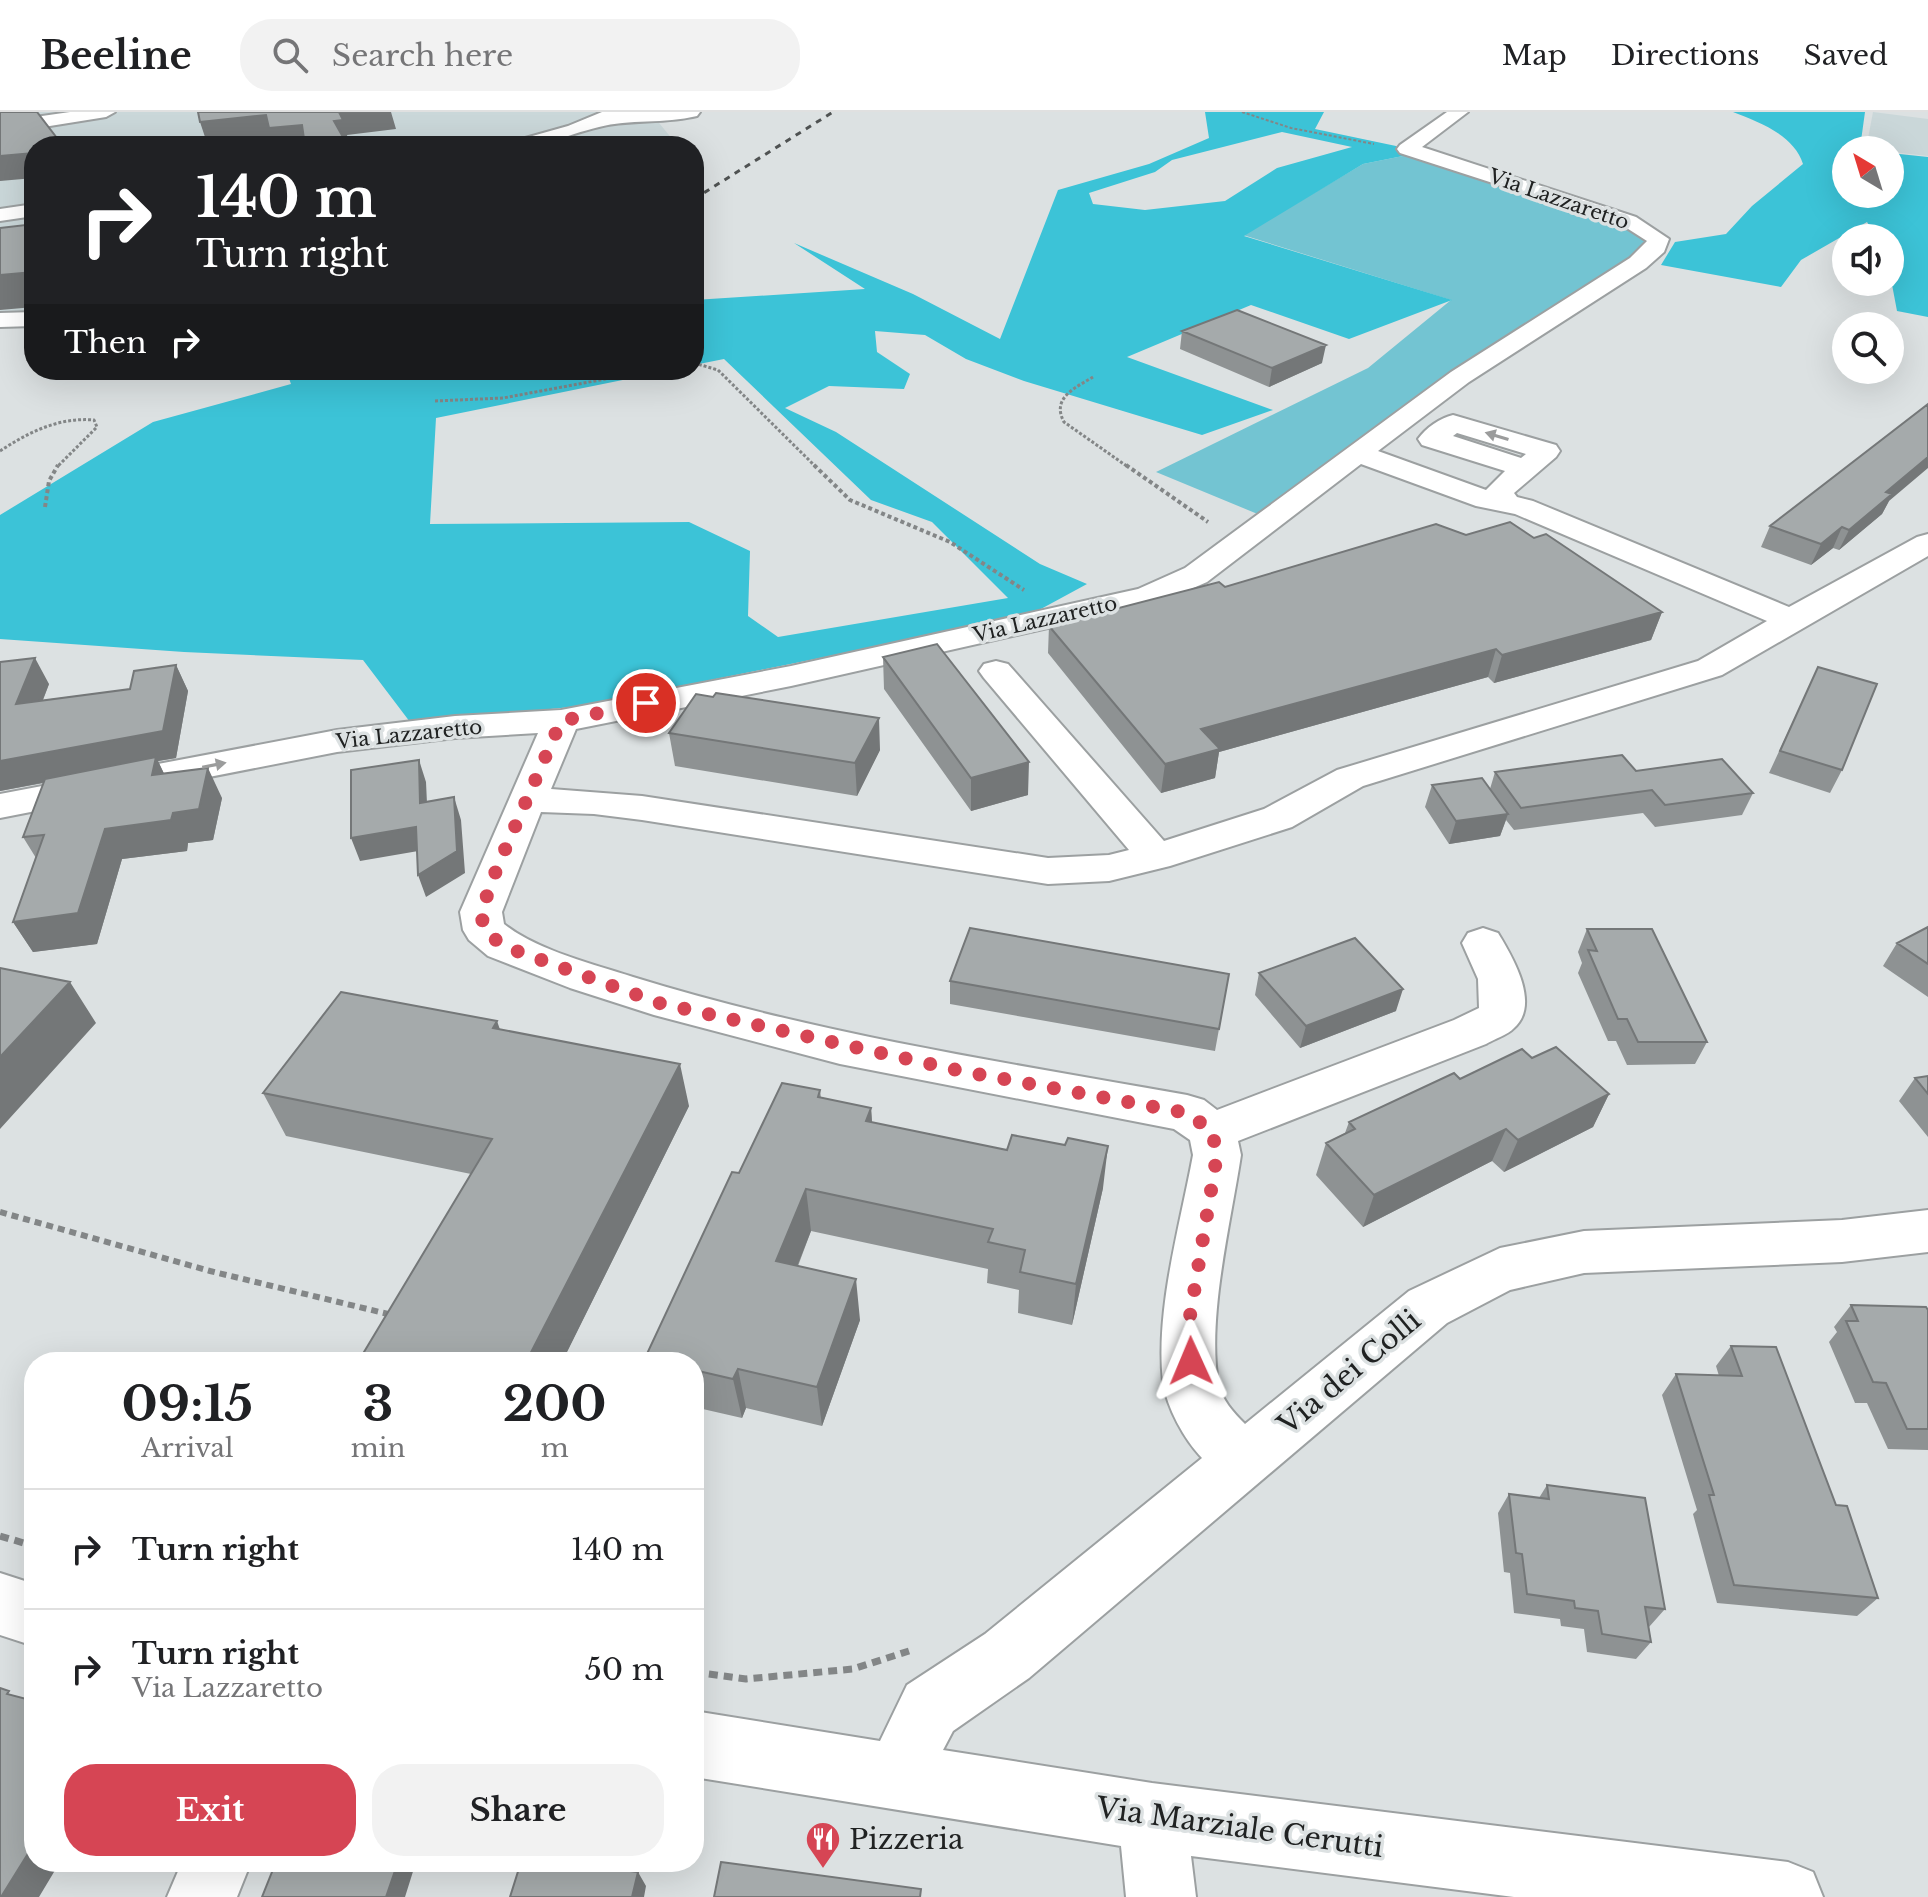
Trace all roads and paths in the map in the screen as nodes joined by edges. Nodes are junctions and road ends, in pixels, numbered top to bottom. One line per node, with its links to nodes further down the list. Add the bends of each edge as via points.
1 (106, 112): 7 (street)
2 (618, 112): 6 (street)
3 (691, 112): 6 (street)
4 (1242, 112): 11 (path, via 1320,136)
5 (1459, 112): 11 (street)
6 (599, 121): 8 (street)
7 (0, 128)
8 (575, 130): 9 (street); 10 (street)
9 (544, 136)
10 (554, 136)
11 (1407, 149): 21 (street, Via Lazzaretto, via 1586,205 1658,239 1638,263 1460,377)
12 (24, 210): 13 (street)
13 (0, 214)
14 (24, 319): 15 (street)
15 (0, 320)
16 (704, 364): 27 (path, via 718,370 850,500 950,542)
17 (1093, 377): 25 (path, via 1063,395 1057,405 1064,422)
18 (600, 380): 19 (path, via 503,398)
19 (435, 401)
20 (0, 451): 24 (path, via 50,426 94,420 97,427 58,462 46,485)
21 (1359, 454): 23 (street, via 1486,500); 25 (street, Via Lazzaretto)
22 (1525, 468): 23 (street, via 1500,490)
23 (1506, 502): 28 (street)
24 (45, 507)
25 (1239, 543): 27 (street, Via Lazzaretto, via 1196,575 1148,596)
26 (1928, 543): 28 (street)
27 (1059, 616): 30 (street, Via Lazzaretto)
28 (1791, 619): 33 (street, via 1710,668 1350,778 1278,818)
29 (996, 671): 33 (street)
30 (561, 721): 31 (street); 32 (street, Via Lazzaretto, one-way to 30, via 337,741)
31 (527, 800): 33 (street, via 642,808 1048,871 1109,868); 35 (street, via 481,912 484,930 503,946 659,1003 974,1073 1187,1113)
32 (0, 806)
33 (1156, 857)
34 (1483, 943): 35 (street, via 1504,996 1499,1017)
35 (1212, 1131): 39 (street, via 1217,1155 1190,1316 1191,1384 1207,1424)
36 (0, 1212): 38 (path)
37 (1928, 1231): 39 (street, Via dei Colli, via 1842,1241 1584,1252 1500,1270 1428,1307)
38 (388, 1314)
39 (1242, 1461): 47 (street, Via dei Colli, via 1007,1656 930,1708)
40 (0, 1536): 41 (path)
41 (24, 1543)
42 (0, 1604): 43 (street)
43 (24, 1612)
44 (923, 1647): 45 (path, via 853,1669 746,1679)
45 (704, 1673)
46 (704, 1746): 47 (street, Via Marziale Cerutti)
47 (901, 1778): 48 (street, Via Marziale Cerutti)
48 (1152, 1817): 51 (street); 52 (street, Via Marziale Cerutti)
49 (213, 1872): 50 (street)
50 (202, 1897)
51 (1161, 1897)
52 (1788, 1897)

